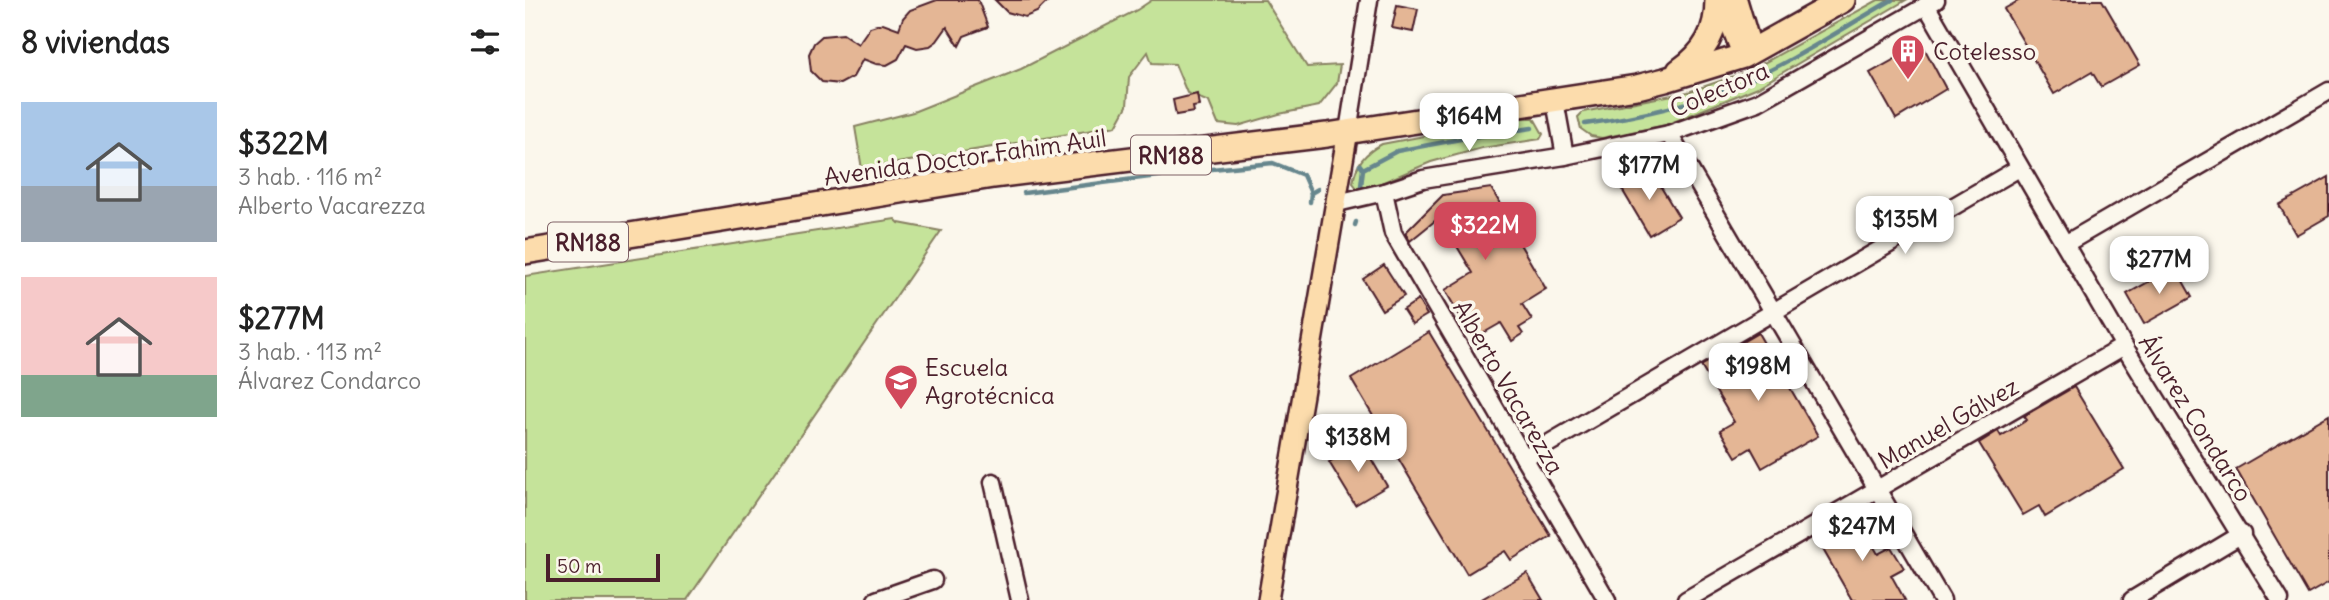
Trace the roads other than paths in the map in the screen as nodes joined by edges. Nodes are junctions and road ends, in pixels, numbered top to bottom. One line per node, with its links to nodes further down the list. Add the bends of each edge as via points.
1 (1369, 0): 10 (street)
2 (1719, 0): 6 (main road); 7 (highway, via 1706,47)
3 (1737, 0): 6 (main road)
4 (1843, 0): 6 (highway, RN188)
5 (1931, 3): 11 (street, Colectora, via 1758,102); 13 (street, Álvarez Condarco)
6 (1747, 53): 7 (highway, Avenida Doctor Fahim Auil / RN188)
7 (1665, 80): 9 (highway, Avenida Doctor Fahim Auil / RN188)
8 (2329, 90): 16 (street)
9 (1555, 101): 10 (highway, Avenida Doctor Fahim Auil / RN188); 12 (street)
10 (1349, 131): 15 (main road); 17 (highway, Avenida Doctor Fahim Auil / RN188, via 993,176)
11 (1669, 134): 12 (street, Colectora); 18 (street)
12 (1565, 156): 14 (street, Colectora, via 1423,179)
13 (2019, 168): 16 (street, Álvarez Condarco); 18 (street)
14 (1384, 192): 15 (street, Colectora); 20 (street, Alberto Vacarezza, via 1393,233)
15 (1337, 203): 27 (main road)
16 (2064, 244): 19 (street, Álvarez Condarco)
17 (525, 252)
18 (1772, 313): 20 (street); 22 (street)
19 (2124, 346): 22 (street, Manuel Gálvez); 23 (street, Álvarez Condarco)
20 (1524, 458): 28 (street, Alberto Vacarezza)
21 (993, 482): 26 (street)
22 (1876, 491): 29 (street, Manuel Gálvez); 30 (street)
23 (2242, 534): 31 (street); 32 (street, Álvarez Condarco)
24 (933, 580): 25 (street)
25 (876, 600)
26 (1020, 600)
27 (1268, 600)
28 (1607, 600)
29 (1686, 600)
30 (1942, 600)
31 (2132, 600)
32 (2280, 600)

